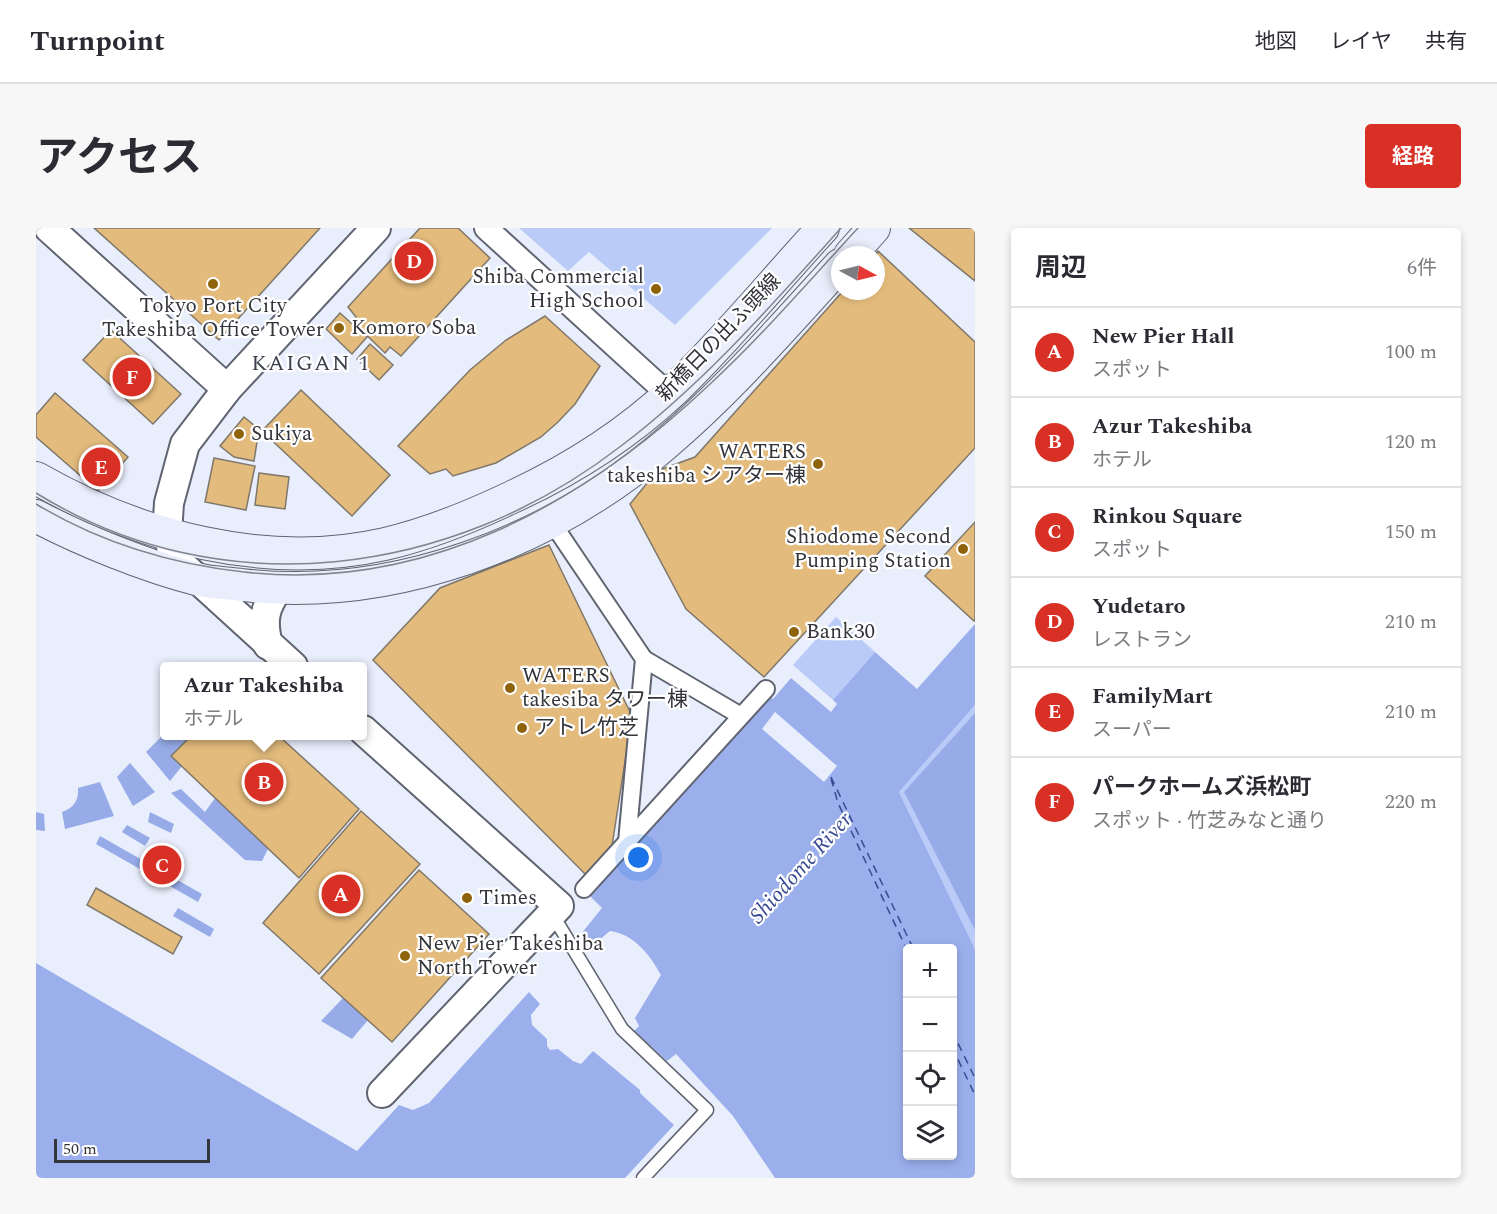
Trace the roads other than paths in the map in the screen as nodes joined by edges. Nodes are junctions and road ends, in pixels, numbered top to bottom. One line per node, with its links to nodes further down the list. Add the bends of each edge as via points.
1 (49, 228): 8 (street)
2 (376, 228): 8 (street)
3 (486, 228): 9 (street)
4 (823, 228): 9 (main road, 新橋日の出ふ頭線)
5 (874, 228): 6 (main road)
6 (858, 246)
7 (831, 275): 15 (main road, 新橋日の出ふ頭線, via 740,374 664,446 590,499 508,542 429,570 364,583)
8 (226, 389): 13 (street, via 185,444 173,485)
9 (668, 394): 13 (main road, 新橋日の出ふ頭線, via 571,467 498,504 421,534 383,544 283,552 244,550)
10 (36, 478): 13 (main road, 新橋日の出ふ頭線, via 86,505)
11 (36, 516): 14 (main road, 新橋日の出ふ頭線, via 98,544)
12 (555, 527): 17 (street)
13 (167, 534): 14 (street, via 173,552)
14 (197, 579): 15 (main road, 新橋日の出ふ頭線); 16 (street)
15 (278, 589): 16 (street, via 263,618)
16 (268, 645): 18 (street)
17 (644, 659): 20 (street); 22 (street)
18 (287, 662)
19 (766, 689): 20 (street)
20 (741, 716): 22 (street)
21 (367, 734): 24 (street, via 559,906)
22 (627, 842): 23 (street)
23 (584, 889)
24 (552, 914): 25 (street); 26 (lane, via 622,1029 707,1110)
25 (382, 1094)
26 (643, 1178)

